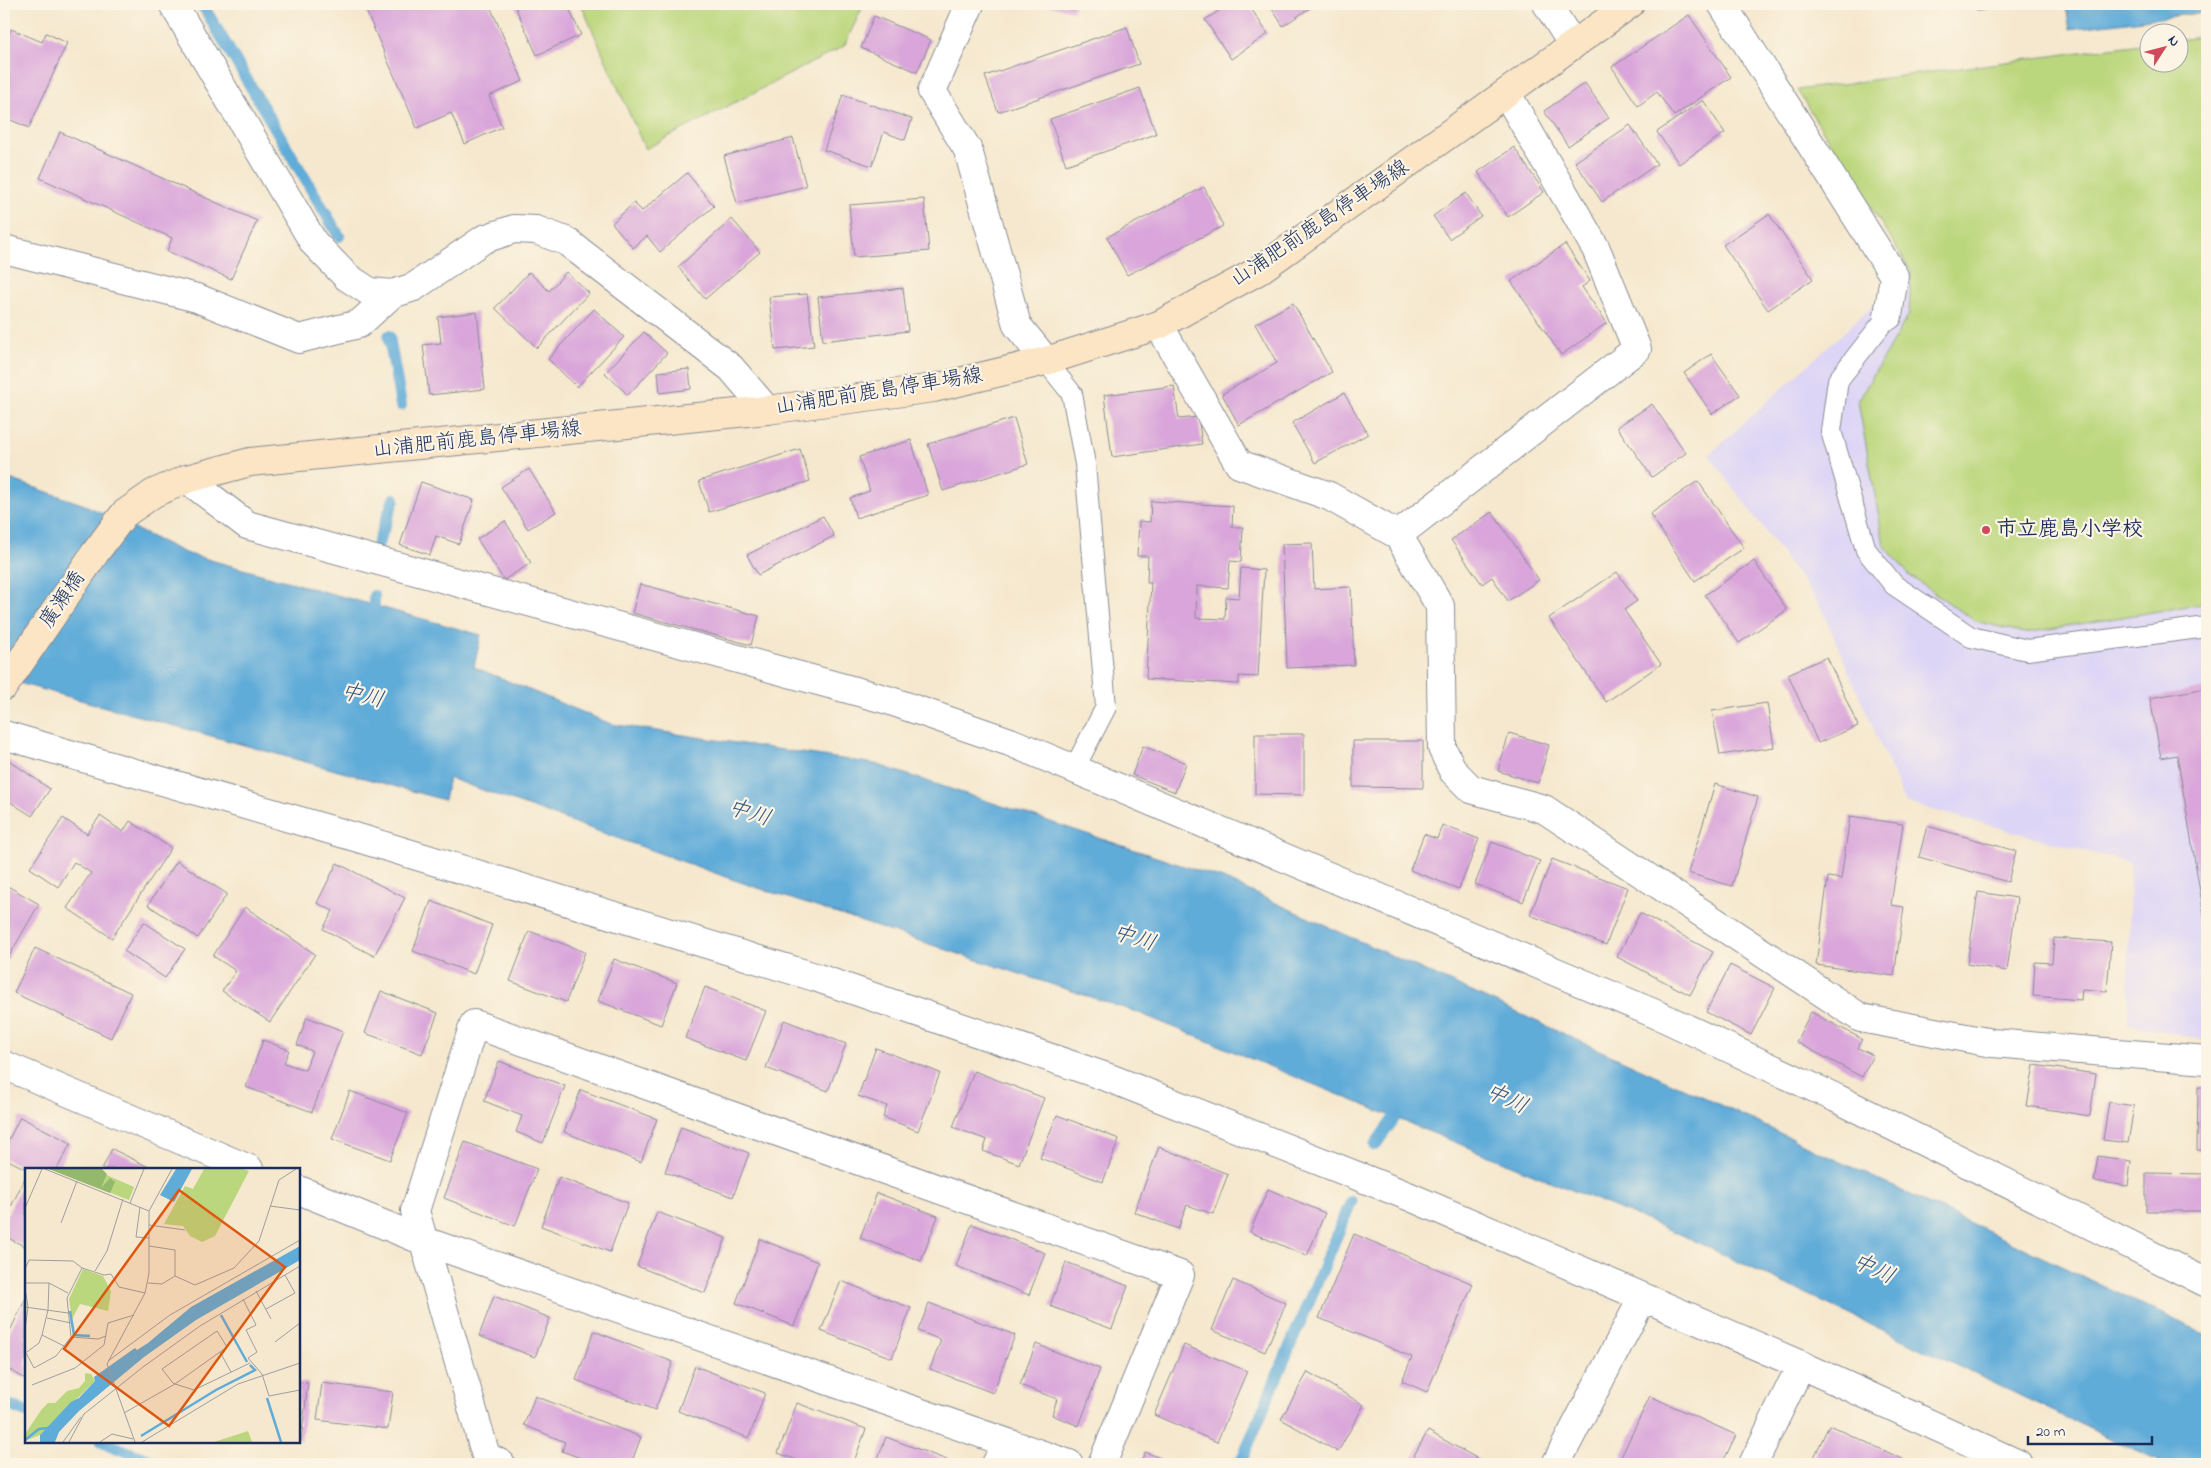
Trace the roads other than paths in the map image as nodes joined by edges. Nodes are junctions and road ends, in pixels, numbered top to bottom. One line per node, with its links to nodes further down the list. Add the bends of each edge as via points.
1 (173, 4): 9 (street, via 314,243 347,277 370,292)
2 (970, 4): 12 (street, via 932,90 968,150 1017,325)
3 (1546, 4): 6 (street)
4 (1630, 4): 6 (main road, 山浦肥前鹿島停車場線)
5 (1722, 4): 10 (street, via 1894,276)
6 (1573, 45): 7 (main road, 山浦肥前鹿島停車場線)
7 (1507, 94): 11 (main road, 山浦肥前鹿島停車場線, via 1258,270); 16 (street, via 1596,249 1637,349)
8 (4, 249): 9 (street, via 197,298 298,339 359,324)
9 (392, 294): 13 (street, via 414,287 484,239 514,229 536,230 566,241 731,368)
10 (1888, 316): 17 (lane, via 1838,380 1831,431 1866,550 1894,586 1971,637 2027,650)
11 (1159, 324): 12 (main road, 山浦肥前鹿島停車場線); 16 (street, via 1240,464 1328,496)
12 (1046, 361): 13 (main road, 山浦肥前鹿島停車場線, via 934,388); 20 (lane, via 1072,394 1085,464 1106,707)
13 (768, 410): 14 (main road, 山浦肥前鹿島停車場線, via 250,462)
14 (187, 479): 15 (main road, 山浦肥前鹿島停車場線, via 154,493); 20 (street, via 247,525 888,700 1010,742)
15 (124, 514): 18 (main road, 廣瀬橋)
16 (1398, 536): 21 (street, via 1440,606 1442,748 1453,771 1471,788 1544,809 1861,1018 1992,1043)
17 (2207, 627)
18 (4, 686)
19 (4, 735): 27 (street, via 355,837 814,977 1112,1079 1408,1196)
20 (1074, 770): 26 (street, via 1658,1015 1836,1098)
21 (2207, 1060)
22 (4, 1065): 23 (street)
23 (247, 1168)
24 (300, 1190): 25 (street)
25 (424, 1241): 29 (street); 30 (street, via 486,1456); 32 (street, via 415,1211 474,1024 1180,1275)
26 (2207, 1283)
27 (1643, 1296): 28 (street); 33 (street)
28 (1801, 1365): 34 (street); 35 (street)
29 (1001, 1454): 31 (street)
30 (501, 1464)
31 (1069, 1464)
32 (1102, 1464)
33 (1556, 1464)
34 (1753, 1464)
35 (2018, 1464)

